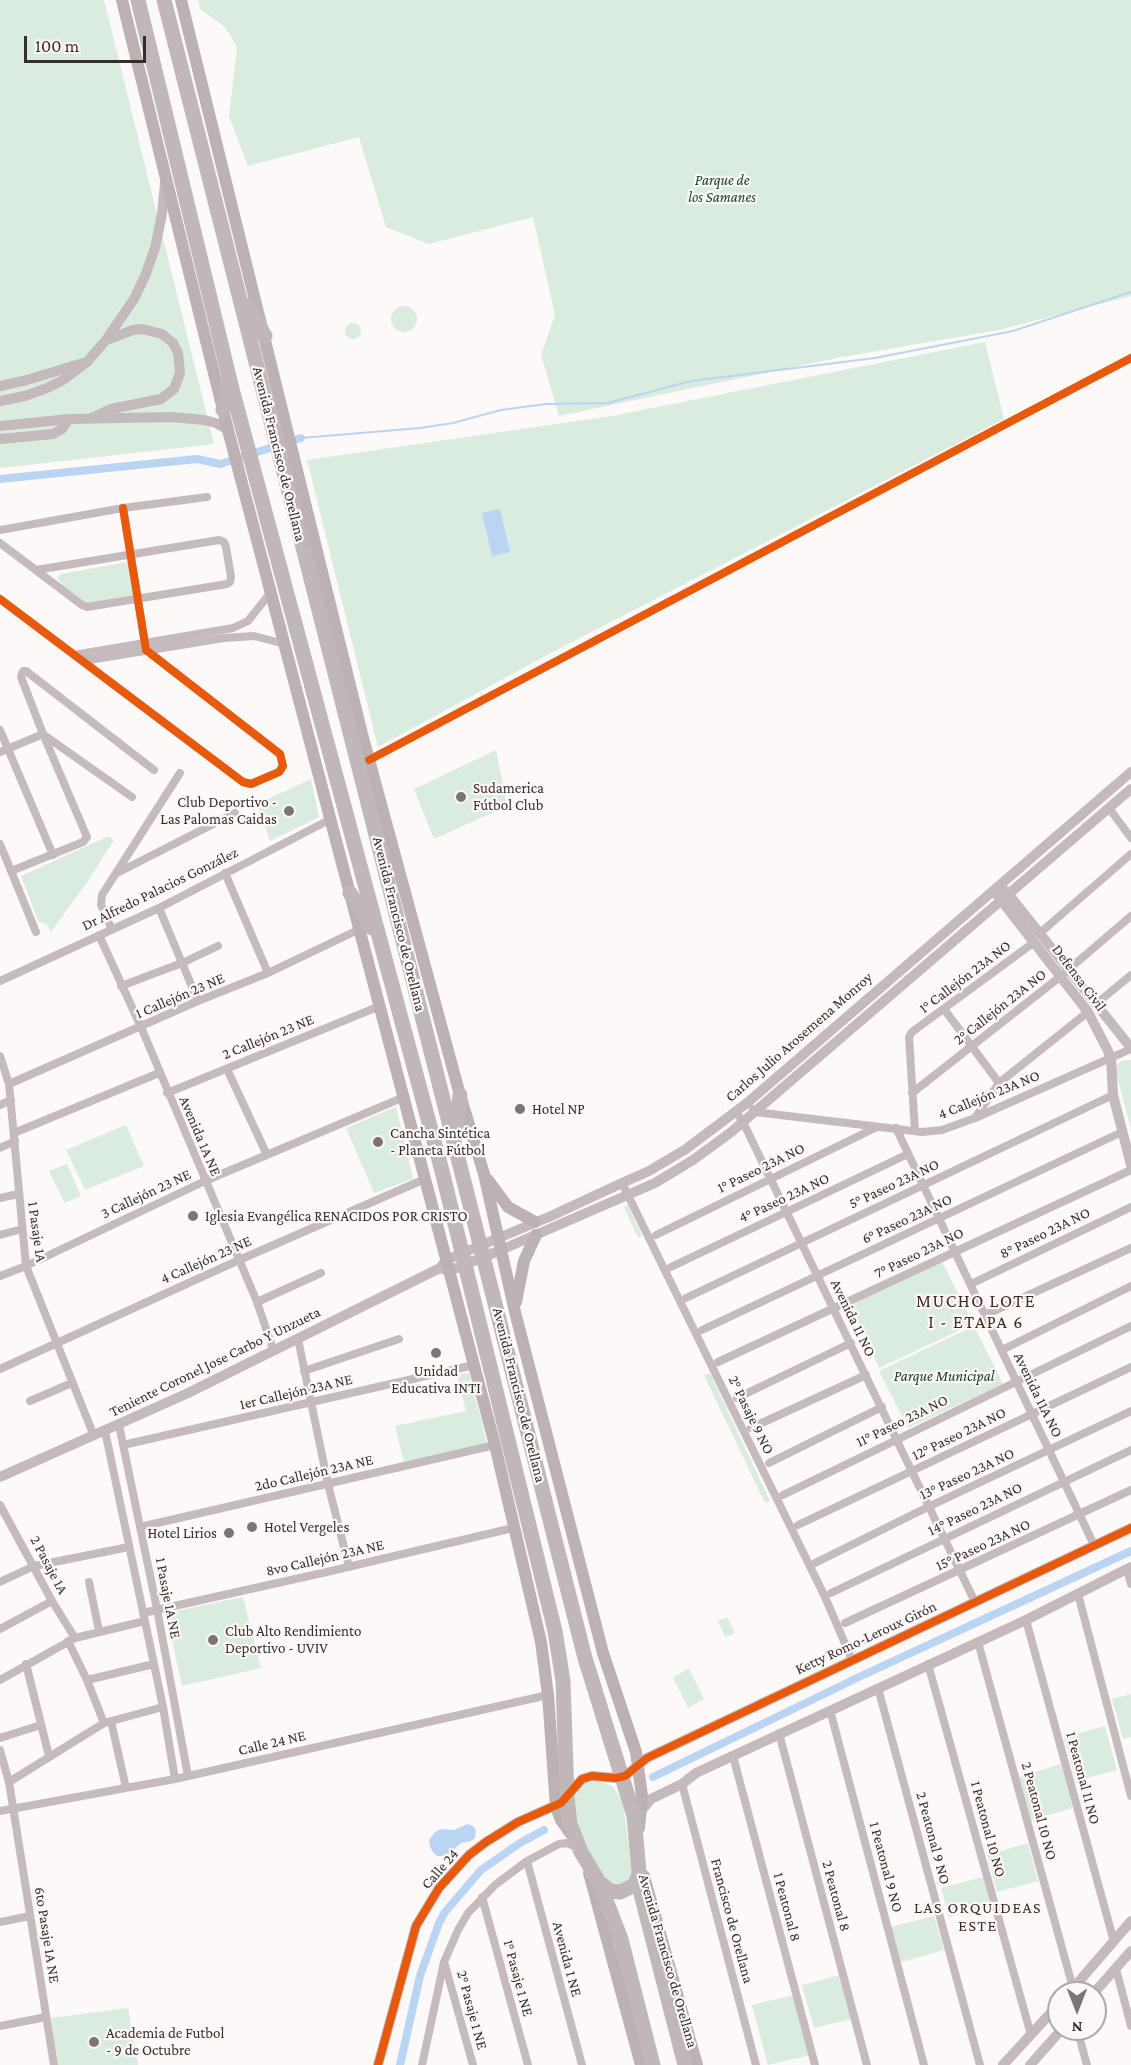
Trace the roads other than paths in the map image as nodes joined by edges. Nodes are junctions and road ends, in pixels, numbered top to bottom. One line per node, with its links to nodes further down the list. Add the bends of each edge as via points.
1 (122, 0): 5 (main road, Avenida Francisco de Orellana)
2 (138, 0): 11 (highway, Avenida Francisco de Orellana)
3 (164, 0): 6 (highway, Avenida Francisco de Orellana)
4 (180, 0): 7 (main road, Avenida Francisco de Orellana)
5 (166, 176): 8 (street, via 155,248 145,276); 14 (main road, Avenida Francisco de Orellana)
6 (237, 288): 7 (highway); 18 (highway, Avenida Francisco de Orellana)
7 (265, 336): 18 (main road, Avenida Francisco de Orellana)
8 (106, 340): 10 (street); 16 (street, via 132,330 162,334 178,353 180,373 174,388 161,399 107,410)
9 (1131, 358): 39 (street)
10 (87, 362): 12 (street); 13 (street, via 47,388)
11 (228, 374): 14 (highway); 19 (highway, Avenida Francisco de Orellana)
12 (0, 386)
13 (0, 401)
14 (223, 410): 19 (main road, Avenida Francisco de Orellana)
15 (69, 419): 16 (street); 17 (street); 20 (street, via 53,434)
16 (88, 419): 19 (street, via 198,419 210,421)
17 (0, 426)
18 (281, 432): 21 (highway, Avenida Francisco de Orellana)
19 (235, 437): 22 (highway, Avenida Francisco de Orellana)
20 (0, 439)
21 (288, 464): 39 (main road, Avenida Francisco de Orellana); 105 (highway, Avenida Francisco de Orellana)
22 (247, 474): 29 (main road, Avenida Francisco de Orellana); 66 (highway, Avenida Francisco de Orellana)
23 (207, 497): 24 (street)
24 (123, 508): 25 (street); 27 (street)
25 (0, 530)
26 (0, 543): 28 (street)
27 (132, 554): 28 (street); 31 (street); 31 (street, via 222,541 231,577 226,585)
28 (36, 570): 31 (street, via 84,606)
29 (272, 592): 32 (main road, Avenida Francisco de Orellana); 33 (street, via 239,626)
30 (0, 599): 34 (street)
31 (139, 599): 33 (street)
32 (285, 644): 33 (street, via 250,636); 47 (main road, Avenida Francisco de Orellana)
33 (145, 647): 34 (street); 35 (street); 35 (street, via 280,754 283,766 279,772 252,784 243,782)
34 (74, 655): 35 (street)
35 (82, 661)
36 (0, 730): 38 (street)
37 (43, 734): 38 (street); 40 (street, via 21,677 23,671); 44 (street); 51 (street, via 87,837)
38 (4, 750): 51 (street)
39 (369, 760): 89 (main road, Avenida Francisco de Orellana)
40 (154, 770)
41 (1131, 772): 55 (street, Carlos Julio Arosemena Monroy)
42 (180, 773): 53 (street)
43 (1131, 789): 45 (street, Carlos Julio Arosemena Monroy)
44 (132, 797)
45 (1108, 808): 48 (street); 57 (street, Carlos Julio Arosemena Monroy)
46 (235, 813): 53 (street)
47 (331, 819): 54 (street, Dr Alfredo Palacios González); 56 (main road, Avenida Francisco de Orellana)
48 (1131, 838)
49 (0, 844): 52 (street)
50 (1131, 854): 63 (street)
51 (53, 855): 52 (street)
52 (7, 867): 62 (street)
53 (116, 873): 61 (street, via 100,902)
54 (225, 873): 58 (street, Dr Alfredo Palacios González); 70 (street)
55 (997, 888): 57 (street, Defensa Civil); 93 (street, Carlos Julio Arosemena Monroy)
56 (350, 892): 60 (main road, Avenida Francisco de Orellana); 66 (highway)
57 (1005, 897): 63 (street, Defensa Civil); 65 (street, Defensa Civil); 96 (street, Carlos Julio Arosemena Monroy)
58 (159, 908): 61 (street, Dr Alfredo Palacios González); 68 (street)
59 (1131, 916): 69 (street, 2° Callejón 23A NO)
60 (360, 929): 70 (street, 1 Callejón 23 NE); 75 (main road, Avenida Francisco de Orellana)
61 (112, 930): 64 (street, Dr Alfredo Palacios González)
62 (36, 932)
63 (1040, 933): 69 (street, Defensa Civil)
64 (99, 935): 72 (street, Dr Alfredo Palacios González); 73 (street, Avenida 1A NE)
65 (1033, 943): 69 (street, Defensa Civil); 77 (street, 1° Callejón 23A NO)
66 (382, 945): 131 (highway, Avenida Francisco de Orellana)
67 (218, 946): 68 (street)
68 (182, 963): 73 (street); 74 (street)
69 (1065, 972): 76 (street, Defensa Civil); 79 (street, 2° Callejón 23A NO)
70 (268, 973): 74 (street, 1 Callejón 23 NE)
71 (1131, 975): 76 (street)
72 (0, 981)
73 (121, 986): 78 (street, Avenida 1A NE)
74 (198, 1001): 78 (street, 1 Callejón 23 NE)
75 (380, 1006): 83 (street, 2 Callejón 23 NE); 91 (main road, Avenida Francisco de Orellana)
76 (1092, 1008): 80 (street, Defensa Civil); 82 (street, Defensa Civil); 85 (street)
77 (944, 1009): 79 (street); 88 (street, 1° Callejón 23A NO, via 909,1037)
78 (141, 1027): 84 (street, Avenida 1A NE); 86 (street, 1 Callejón 23 NE)
79 (971, 1046): 85 (street); 88 (street, 2° Callejón 23A NO)
80 (1131, 1048): 82 (street, 4 Callejón 23A NO)
81 (0, 1056): 86 (street, 1 Pasaje 1A)
82 (1111, 1058): 90 (street, Defensa Civil); 97 (street, 4 Callejón 23A NO)
83 (227, 1069): 87 (street, 2 Callejón 23 NE); 107 (street)
84 (159, 1073): 87 (street, Avenida 1A NE); 103 (street)
85 (999, 1083): 97 (street)
86 (9, 1084): 92 (street, 1 Pasaje 1A)
87 (167, 1094): 113 (street, Avenida 1A NE)
88 (912, 1094): 101 (street)
89 (460, 1095): 105 (highway); 110 (main road, Avenida Francisco de Orellana)
90 (1113, 1095): 102 (street, Defensa Civil); 115 (street, 5° Paseo 23A NO)
91 (404, 1097): 107 (street, 3 Callejón 23 NE); 112 (main road, Avenida Francisco de Orellana)
92 (11, 1100): 94 (street); 103 (street, 1 Pasaje 1A)
93 (747, 1103): 95 (street, Carlos Julio Arosemena Monroy); 96 (street)
94 (0, 1105)
95 (736, 1112): 98 (street, Avenida 11 NO); 114 (street, Carlos Julio Arosemena Monroy, via 686,1149)
96 (755, 1112): 98 (street, Carlos Julio Arosemena Monroy); 99 (street, 4 Callejón 23A NO)
97 (975, 1118): 101 (street, 4 Callejón 23A NO, via 942,1130)
98 (743, 1122): 111 (street, Avenida 11 NO); 117 (street, Carlos Julio Arosemena Monroy, via 693,1160)
99 (878, 1126): 100 (street, 4 Callejón 23A NO); 111 (street, 1° Paseo 23A NO)
100 (896, 1128): 101 (street, 4 Callejón 23A NO); 106 (street, Avenida 11A NO)
101 (915, 1131)
102 (1122, 1132): 108 (street, Defensa Civil); 121 (street, 6° Paseo 23A NO)
103 (15, 1137): 104 (street); 116 (street, 1 Pasaje 1A)
104 (0, 1148)
105 (456, 1150): 130 (highway, Avenida Francisco de Orellana)
106 (908, 1154): 115 (street, Avenida 11A NO); 120 (street, 4° Paseo 23A NO)
107 (267, 1155): 113 (street, 3 Callejón 23 NE)
108 (1131, 1165)
109 (1131, 1170): 129 (street, 7° Paseo 23A NO)
110 (484, 1174): 123 (main road, via 507,1207); 127 (main road, Avenida Francisco de Orellana)
111 (771, 1178): 120 (street, Avenida 11 NO); 125 (street, 1° Paseo 23A NO)
112 (425, 1179): 132 (street, 4 Callejón 23 NE); 134 (main road, Avenida Francisco de Orellana)
113 (205, 1181): 132 (street, Avenida 1A NE); 133 (street, 3 Callejón 23 NE)
114 (622, 1183): 117 (street, 2° Pasaje 9 NO); 123 (street, Carlos Julio Arosemena Monroy)
115 (923, 1185): 121 (street, Avenida 11A NO); 126 (street, 5° Paseo 23A NO)
116 (18, 1194): 118 (street); 122 (street, 1 Pasaje 1A)
117 (628, 1194): 123 (street, Carlos Julio Arosemena Monroy); 214 (street, 2° Pasaje 9 NO)
118 (0, 1198)
119 (1131, 1207): 139 (street, 8° Paseo 23A NO)
120 (787, 1212): 126 (street, Avenida 11 NO); 135 (street, 4° Paseo 23A NO)
121 (939, 1219): 129 (street, Avenida 11A NO); 138 (street, 6° Paseo 23A NO)
122 (22, 1229): 124 (street); 133 (street, 1 Pasaje 1A)
123 (536, 1229): 127 (street, Carlos Julio Arosemena Monroy); 144 (main road, via 521,1272)
124 (0, 1235)
125 (656, 1235)
126 (802, 1243): 138 (street, Avenida 11 NO); 141 (street, 5° Paseo 23A NO)
127 (499, 1244): 130 (street, Carlos Julio Arosemena Monroy); 144 (main road, Avenida Francisco de Orellana)
128 (1131, 1248): 145 (street)
129 (955, 1251): 139 (street, Avenida 11A NO); 143 (street, 7° Paseo 23A NO)
130 (482, 1252): 131 (street, Carlos Julio Arosemena Monroy); 233 (highway, Avenida Francisco de Orellana)
131 (464, 1259): 134 (street, Carlos Julio Arosemena Monroy); 239 (highway, Avenida Francisco de Orellana, via 555,1631 563,1680)
132 (239, 1260): 142 (street, Avenida 1A NE); 150 (street, 4 Callejón 23 NE)
133 (26, 1266): 137 (street, 3 Callejón 23 NE); 150 (street, 1 Pasaje 1A)
134 (445, 1266): 148 (street, Teniente Coronel Jose Carbo Y Unzueta); 155 (main road, Avenida Francisco de Orellana)
135 (671, 1267)
136 (321, 1273): 142 (street)
137 (0, 1276)
138 (818, 1276): 143 (street, Avenida 11 NO); 147 (street, 6° Paseo 23A NO)
139 (971, 1284): 145 (street, Avenida 11A NO)
140 (1131, 1286): 153 (street)
141 (686, 1298)
142 (257, 1302): 152 (street, Avenida 1A NE)
143 (834, 1309): 151 (street, Avenida 11 NO); 154 (street, 7° Paseo 23A NO)
144 (515, 1312): 231 (main road, Avenida Francisco de Orellana, via 603,1653)
145 (985, 1315): 153 (street, Avenida 11A NO)
146 (1131, 1326): 160 (street, 11° Paseo 23A NO)
147 (702, 1330)
148 (298, 1339): 152 (street, Teniente Coronel Jose Carbo Y Unzueta); 158 (street)
149 (399, 1339): 158 (street)
150 (57, 1343): 157 (street, 4 Callejón 23 NE); 161 (street, 1 Pasaje 1A)
151 (851, 1343): 159 (street, Avenida 11 NO); 162 (street)
152 (273, 1349): 168 (street, Teniente Coronel Jose Carbo Y Unzueta)
153 (1002, 1350): 160 (street, Avenida 11A NO)
154 (718, 1362)
155 (474, 1365): 164 (street, 1er Callejón 23A NE); 174 (main road, Avenida Francisco de Orellana)
156 (1131, 1367): 167 (street, 12° Paseo 23A NO)
157 (0, 1369)
158 (304, 1371): 164 (street)
159 (866, 1375): 165 (street, Avenida 11 NO); 169 (street)
160 (1016, 1381): 167 (street, Avenida 11A NO); 172 (street, 11° Paseo 23A NO)
161 (72, 1383): 163 (street); 171 (street, 1 Pasaje 1A)
162 (737, 1398)
163 (30, 1401)
164 (310, 1402): 173 (street, 1er Callejón 23A NE); 181 (street)
165 (882, 1407): 172 (street, Avenida 11 NO); 177 (street)
166 (1131, 1411): 175 (street, 13° Paseo 23A NO)
167 (1032, 1414): 175 (street, Avenida 11A NO); 178 (street, 12° Paseo 23A NO)
168 (119, 1425): 170 (street, Teniente Coronel Jose Carbo Y Unzueta); 173 (street, 1 Pasaje 1A NE)
169 (751, 1428)
170 (105, 1431): 171 (street, Teniente Coronel Jose Carbo Y Unzueta); 193 (street, 1 Pasaje 1A NE)
171 (94, 1436): 179 (street, Teniente Coronel Jose Carbo Y Unzueta)
172 (897, 1439): 178 (street, Avenida 11 NO); 183 (street, 11° Paseo 23A NO)
173 (123, 1445): 188 (street, 1 Pasaje 1A NE)
174 (495, 1445): 181 (street, 2do Callejón 23A NE); 189 (main road, Avenida Francisco de Orellana)
175 (1050, 1450): 180 (street, Avenida 11A NO); 185 (street, 13° Paseo 23A NO)
176 (1131, 1450): 180 (street, 14° Paseo 23A NO)
177 (769, 1463)
178 (913, 1471): 185 (street, Avenida 11 NO); 187 (street, 12° Paseo 23A NO)
179 (0, 1478)
180 (1065, 1482): 186 (street, Avenida 11A NO); 191 (street, 14° Paseo 23A NO)
181 (328, 1484): 188 (street, 2do Callejón 23A NE); 196 (street)
182 (1131, 1490): 186 (street, 15° Paseo 23A NO)
183 (783, 1495)
184 (0, 1505): 195 (street, 2 Pasaje 1A)
185 (930, 1506): 191 (street, Avenida 11 NO); 194 (street, 13° Paseo 23A NO)
186 (1080, 1514): 192 (street, Avenida 11A NO); 198 (street, 15° Paseo 23A NO)
187 (798, 1525)
188 (140, 1527): 206 (street, 1 Pasaje 1A NE)
189 (513, 1528): 196 (street, 8vo Callejón 23A NE); 221 (main road, Avenida Francisco de Orellana, via 539,1634)
190 (1131, 1528): 192 (street, Ketty Romo-Leroux Girón)
191 (946, 1539): 198 (street, Avenida 11 NO); 202 (street, 14° Paseo 23A NO)
192 (1094, 1545): 205 (street, Ketty Romo-Leroux Girón)
193 (129, 1547): 195 (street); 207 (street, 1 Pasaje 1A NE)
194 (815, 1563)
195 (34, 1566): 199 (street); 204 (street, 2 Pasaje 1A)
196 (348, 1567): 206 (street, 8vo Callejón 23A NE)
197 (1129, 1568): 201 (street); 203 (street)
198 (961, 1570): 205 (street, Avenida 11 NO); 209 (street, 15° Paseo 23A NO)
199 (0, 1582)
200 (89, 1582): 211 (street)
201 (1131, 1584)
202 (831, 1593)
203 (1078, 1594): 208 (street); 238 (street)
204 (52, 1601): 210 (street); 212 (street, 2 Pasaje 1A)
205 (975, 1602): 214 (street, Ketty Romo-Leroux Girón)
206 (157, 1609): 207 (street, 8vo Callejón 23A NE); 232 (street, 1 Pasaje 1A NE)
207 (144, 1617): 211 (street, 8vo Callejón 23A NE); 216 (street, 1 Pasaje 1A NE)
208 (1026, 1620): 213 (street); 251 (street, 1 Peatonal 11 NO)
209 (845, 1623)
210 (0, 1629)
211 (99, 1631): 212 (street, 8vo Callejón 23A NE)
212 (72, 1639): 215 (street, 8vo Callejón 23A NE); 219 (street, 2 Pasaje 1A)
213 (978, 1642): 217 (street); 255 (street, 2 Peatonal 10 NO)
214 (852, 1660): 231 (street, Ketty Romo-Leroux Girón)
215 (26, 1664): 218 (street, 8vo Callejón 23A NE); 225 (street)
216 (154, 1664): 219 (street); 222 (street, 1 Pasaje 1A NE)
217 (928, 1664): 220 (street); 262 (street, 1 Peatonal 10 NO)
218 (0, 1680)
219 (87, 1680): 224 (street, 2 Pasaje 1A)
220 (879, 1688): 223 (street); 280 (street, 2 Peatonal 9 NO)
221 (548, 1695): 232 (street, Calle 24 NE); 239 (main road, Avenida Francisco de Orellana)
222 (163, 1707): 224 (street); 234 (street, 1 Pasaje 1A NE)
223 (830, 1710): 226 (street); 279 (street, 1 Peatonal 9 NO)
224 (107, 1722): 229 (street); 237 (street, 2 Pasaje 1A)
225 (41, 1725): 227 (street); 229 (street)
226 (779, 1733): 230 (street); 278 (street, 2 Peatonal 8)
227 (0, 1738)
228 (0, 1754): 235 (street, 6to Pasaje 1A NE)
229 (49, 1756): 235 (street)
230 (733, 1756): 236 (street); 277 (street, 1 Peatonal 8)
231 (638, 1765): 233 (street, Ketty Romo-Leroux Girón); 242 (main road, Avenida Francisco de Orellana)
232 (188, 1776): 234 (street, Calle 24 NE)
233 (619, 1777): 239 (street, Calle 24, via 598,1775 582,1779); 244 (highway, Avenida Francisco de Orellana, via 634,1816)
234 (175, 1779): 237 (street, Calle 24 NE)
235 (9, 1782): 240 (street, 6to Pasaje 1A NE)
236 (682, 1784): 242 (street, via 651,1799); 276 (street, Francisco de Orellana)
237 (126, 1788): 240 (street, Calle 24 NE)
238 (1131, 1796)
239 (561, 1802): 243 (highway, Avenida Francisco de Orellana); 267 (street, Calle 24, via 486,1842 438,1888 416,1926)
240 (14, 1809): 241 (street, Calle 24 NE); 248 (street, 6to Pasaje 1A NE)
241 (0, 1811)
242 (641, 1811): 244 (main road, Avenida Francisco de Orellana)
243 (581, 1851): 245 (street, via 563,1843); 246 (highway, Avenida Francisco de Orellana); 272 (main road, Avenida Francisco de Orellana)
244 (639, 1857): 246 (highway, via 637,1881 632,1888 610,1891); 274 (highway, Avenida Francisco de Orellana, via 643,1905); 275 (main road, Avenida Francisco de Orellana)
245 (527, 1861): 247 (street); 271 (street, Avenida 1 NE)
246 (599, 1882): 273 (highway, Avenida Francisco de Orellana, via 621,1939)
247 (482, 1897): 253 (street, via 458,1930); 270 (street, 1° Pasaje 1 NE)
248 (30, 1916): 249 (street); 258 (street, 6to Pasaje 1A NE)
249 (0, 1922)
250 (1131, 1922): 251 (street)
251 (1114, 1942): 256 (street)
252 (1131, 1951): 254 (street)
253 (444, 1962): 268 (street); 269 (street, 2° Pasaje 1 NE)
254 (1116, 1969): 257 (street); 261 (street)
255 (1068, 1981)
256 (1080, 1981)
257 (1105, 1981)
258 (46, 2017): 260 (street); 266 (street, 6to Pasaje 1A NE)
259 (1047, 2017): 262 (street)
260 (0, 2026)
261 (1131, 2026)
262 (1031, 2035): 281 (street)
263 (1052, 2041): 265 (street)
264 (1080, 2041): 282 (street)
265 (1032, 2064)
266 (54, 2065)
267 (378, 2065)
268 (422, 2065)
269 (473, 2065)
270 (528, 2065)
271 (582, 2065)
272 (641, 2065)
273 (653, 2065)
274 (685, 2065)
275 (697, 2065)
276 (756, 2065)
277 (815, 2065)
278 (867, 2065)
279 (924, 2065)
280 (980, 2065)
281 (1003, 2065)
282 (1087, 2065)

